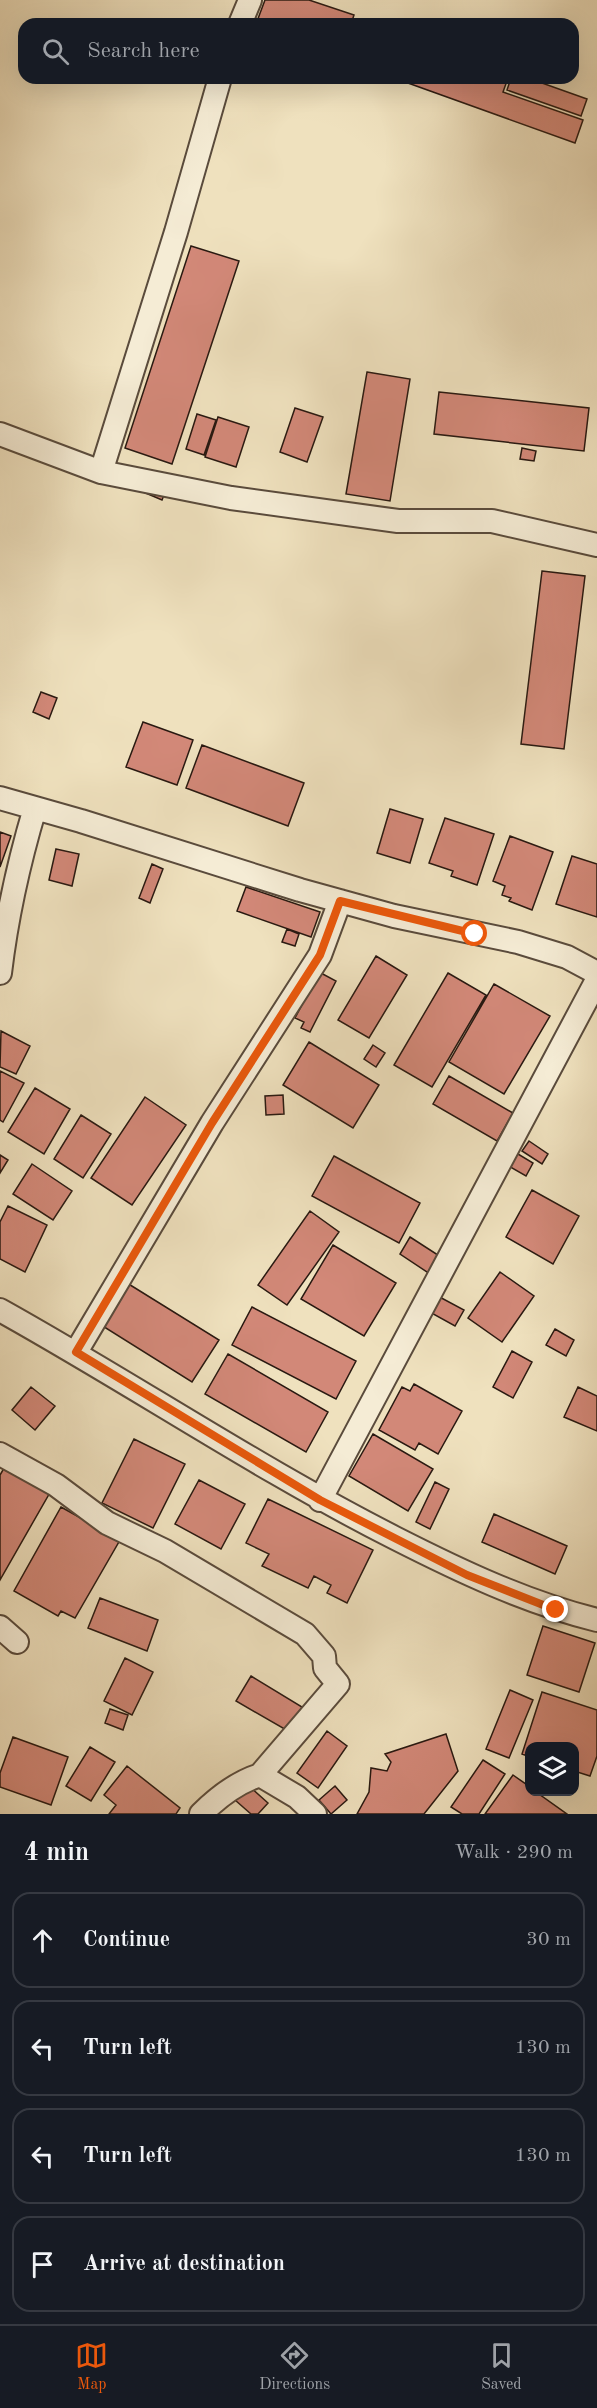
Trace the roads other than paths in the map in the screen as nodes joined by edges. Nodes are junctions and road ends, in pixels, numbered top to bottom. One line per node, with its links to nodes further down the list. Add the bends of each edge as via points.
1 (250, 0): 2 (street)
2 (242, 18)
3 (218, 84): 5 (street)
4 (0, 434): 5 (street)
5 (101, 472): 6 (street, via 231,498 398,522 492,520)
6 (597, 545)
7 (0, 798): 8 (street)
8 (35, 808): 9 (street); 10 (street, via 12,891)
9 (340, 901): 11 (street, via 518,942 567,957); 14 (street, via 320,955 212,1123)
10 (0, 973)
11 (597, 974)
12 (597, 980): 16 (street)
13 (0, 1310): 14 (street)
14 (76, 1352): 16 (street)
15 (0, 1454): 20 (street, via 56,1485 107,1523 165,1551 305,1634 324,1656 326,1668 338,1684)
16 (320, 1500): 17 (street, via 467,1575 556,1610)
17 (597, 1620)
18 (0, 1627): 19 (street)
19 (17, 1642)
20 (260, 1774): 21 (street, via 235,1786); 22 (street, via 297,1797)
21 (201, 1814)
22 (315, 1814)

